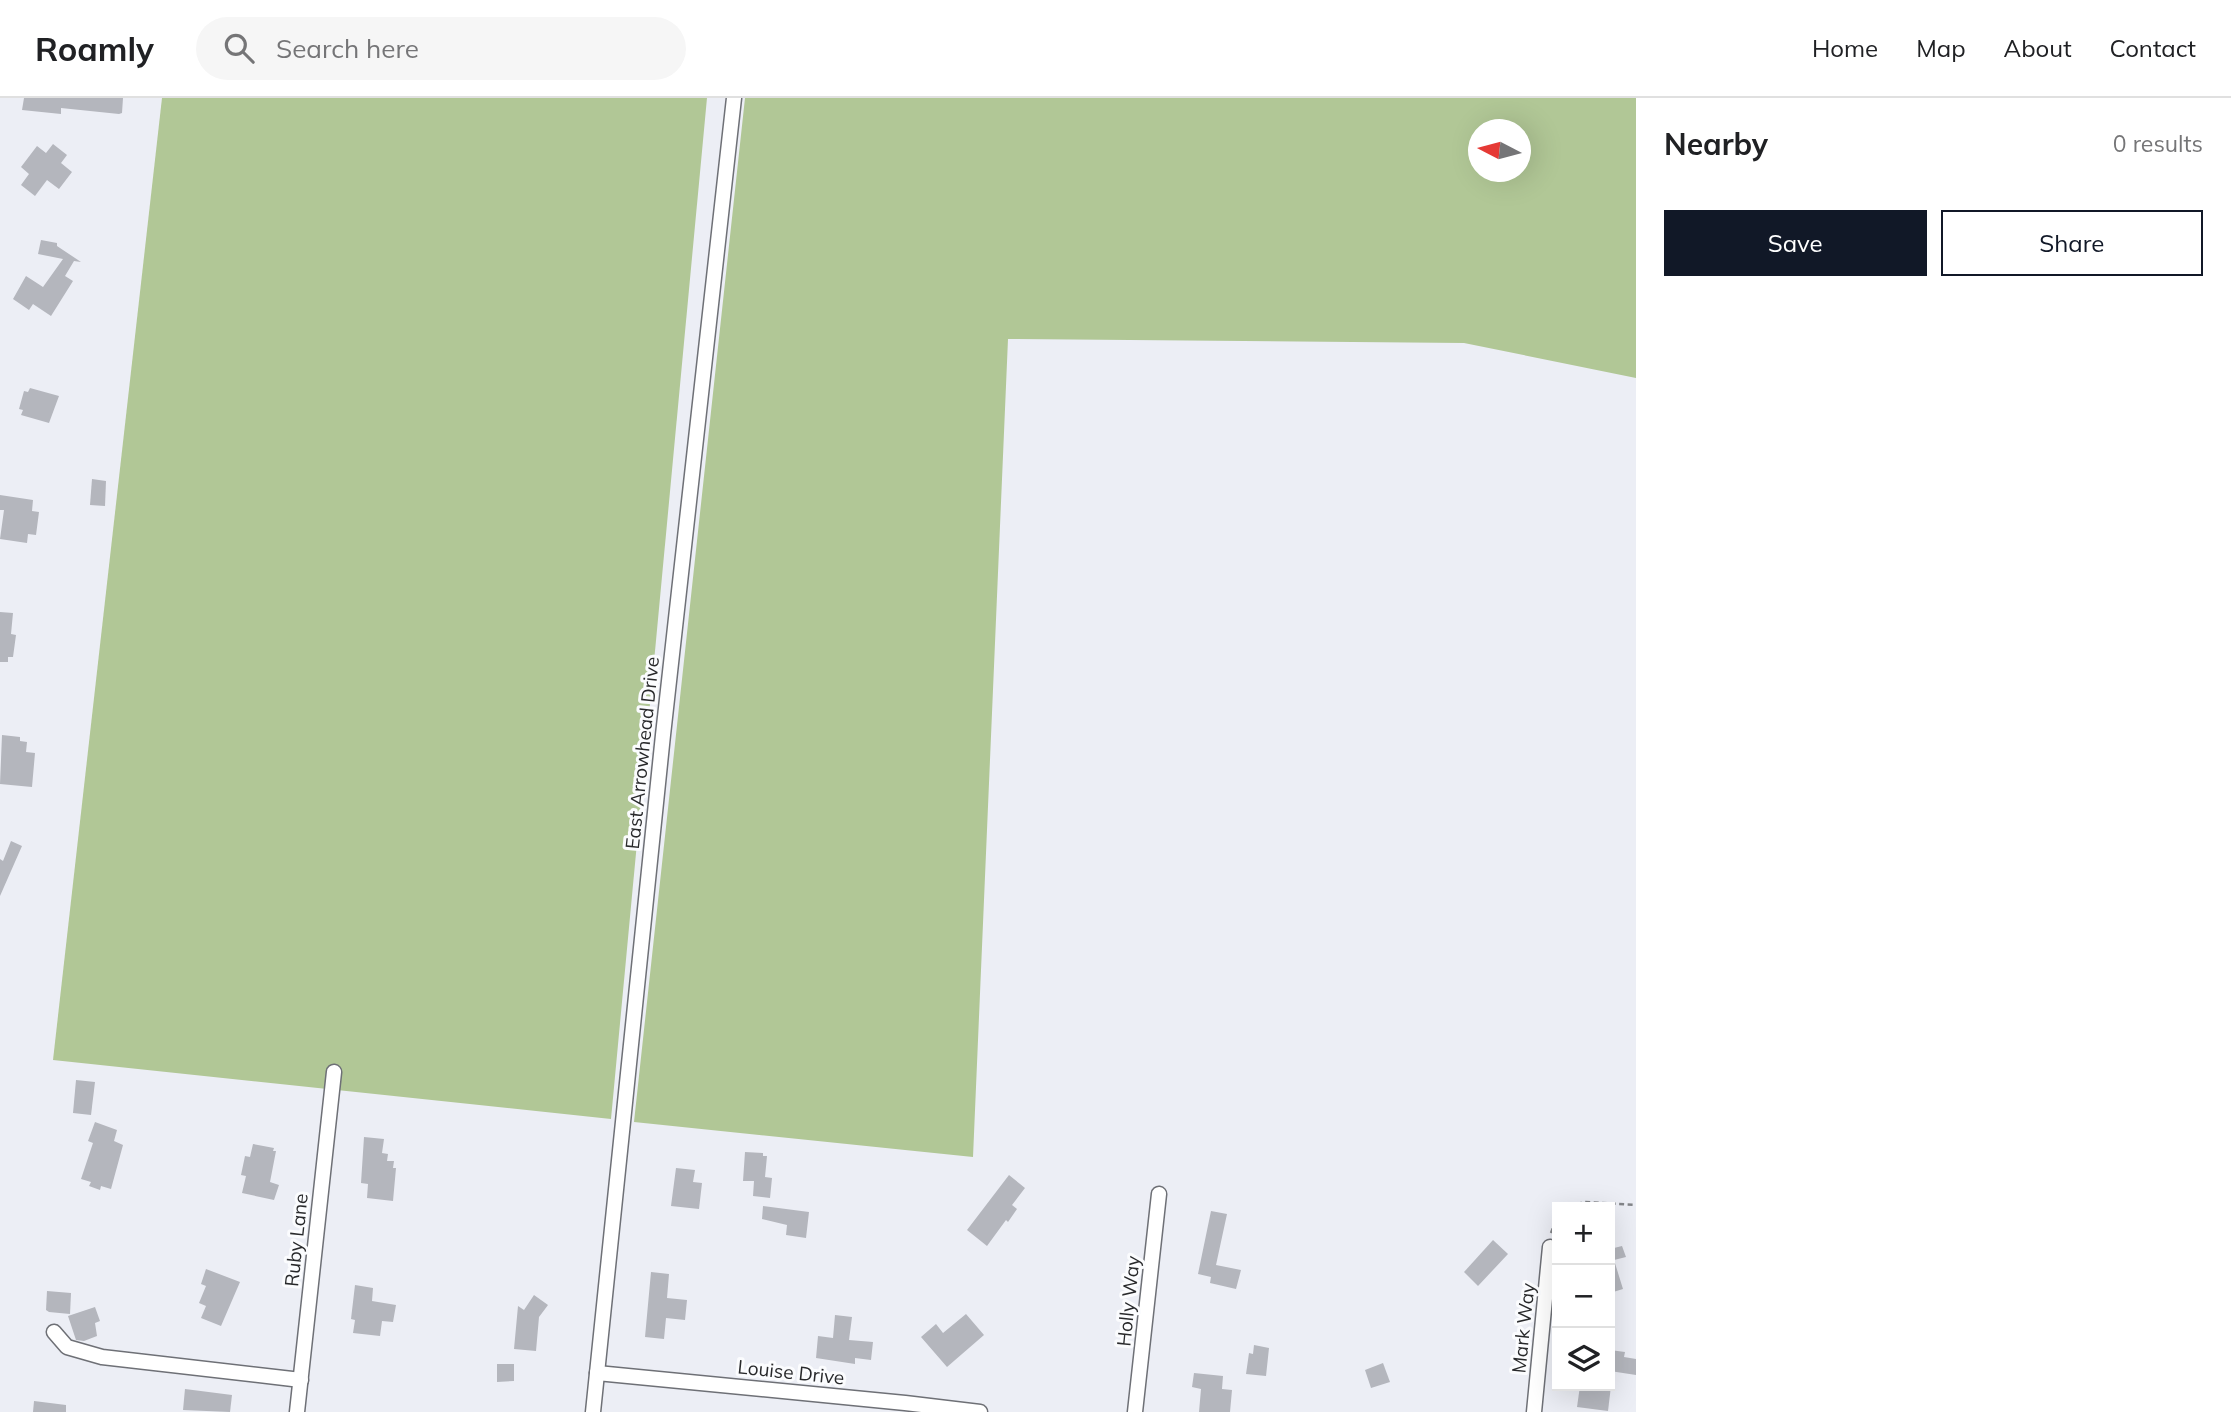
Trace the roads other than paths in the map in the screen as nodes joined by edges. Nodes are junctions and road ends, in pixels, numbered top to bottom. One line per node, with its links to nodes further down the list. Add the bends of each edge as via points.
1 (734, 98): 6 (street, East Arrowhead Drive)
2 (334, 1072): 7 (street, Ruby Lane)
3 (1159, 1194): 11 (street, Holly Way)
4 (1550, 1248): 12 (street, Mark Way)
5 (54, 1332): 7 (street, via 67,1347 102,1357)
6 (597, 1373): 9 (street, East Arrowhead Drive); 10 (street, Louise Drive)
7 (301, 1380): 8 (street, Ruby Lane)
8 (298, 1412)
9 (593, 1412)
10 (980, 1412)
11 (1135, 1412)
12 (1534, 1412)

